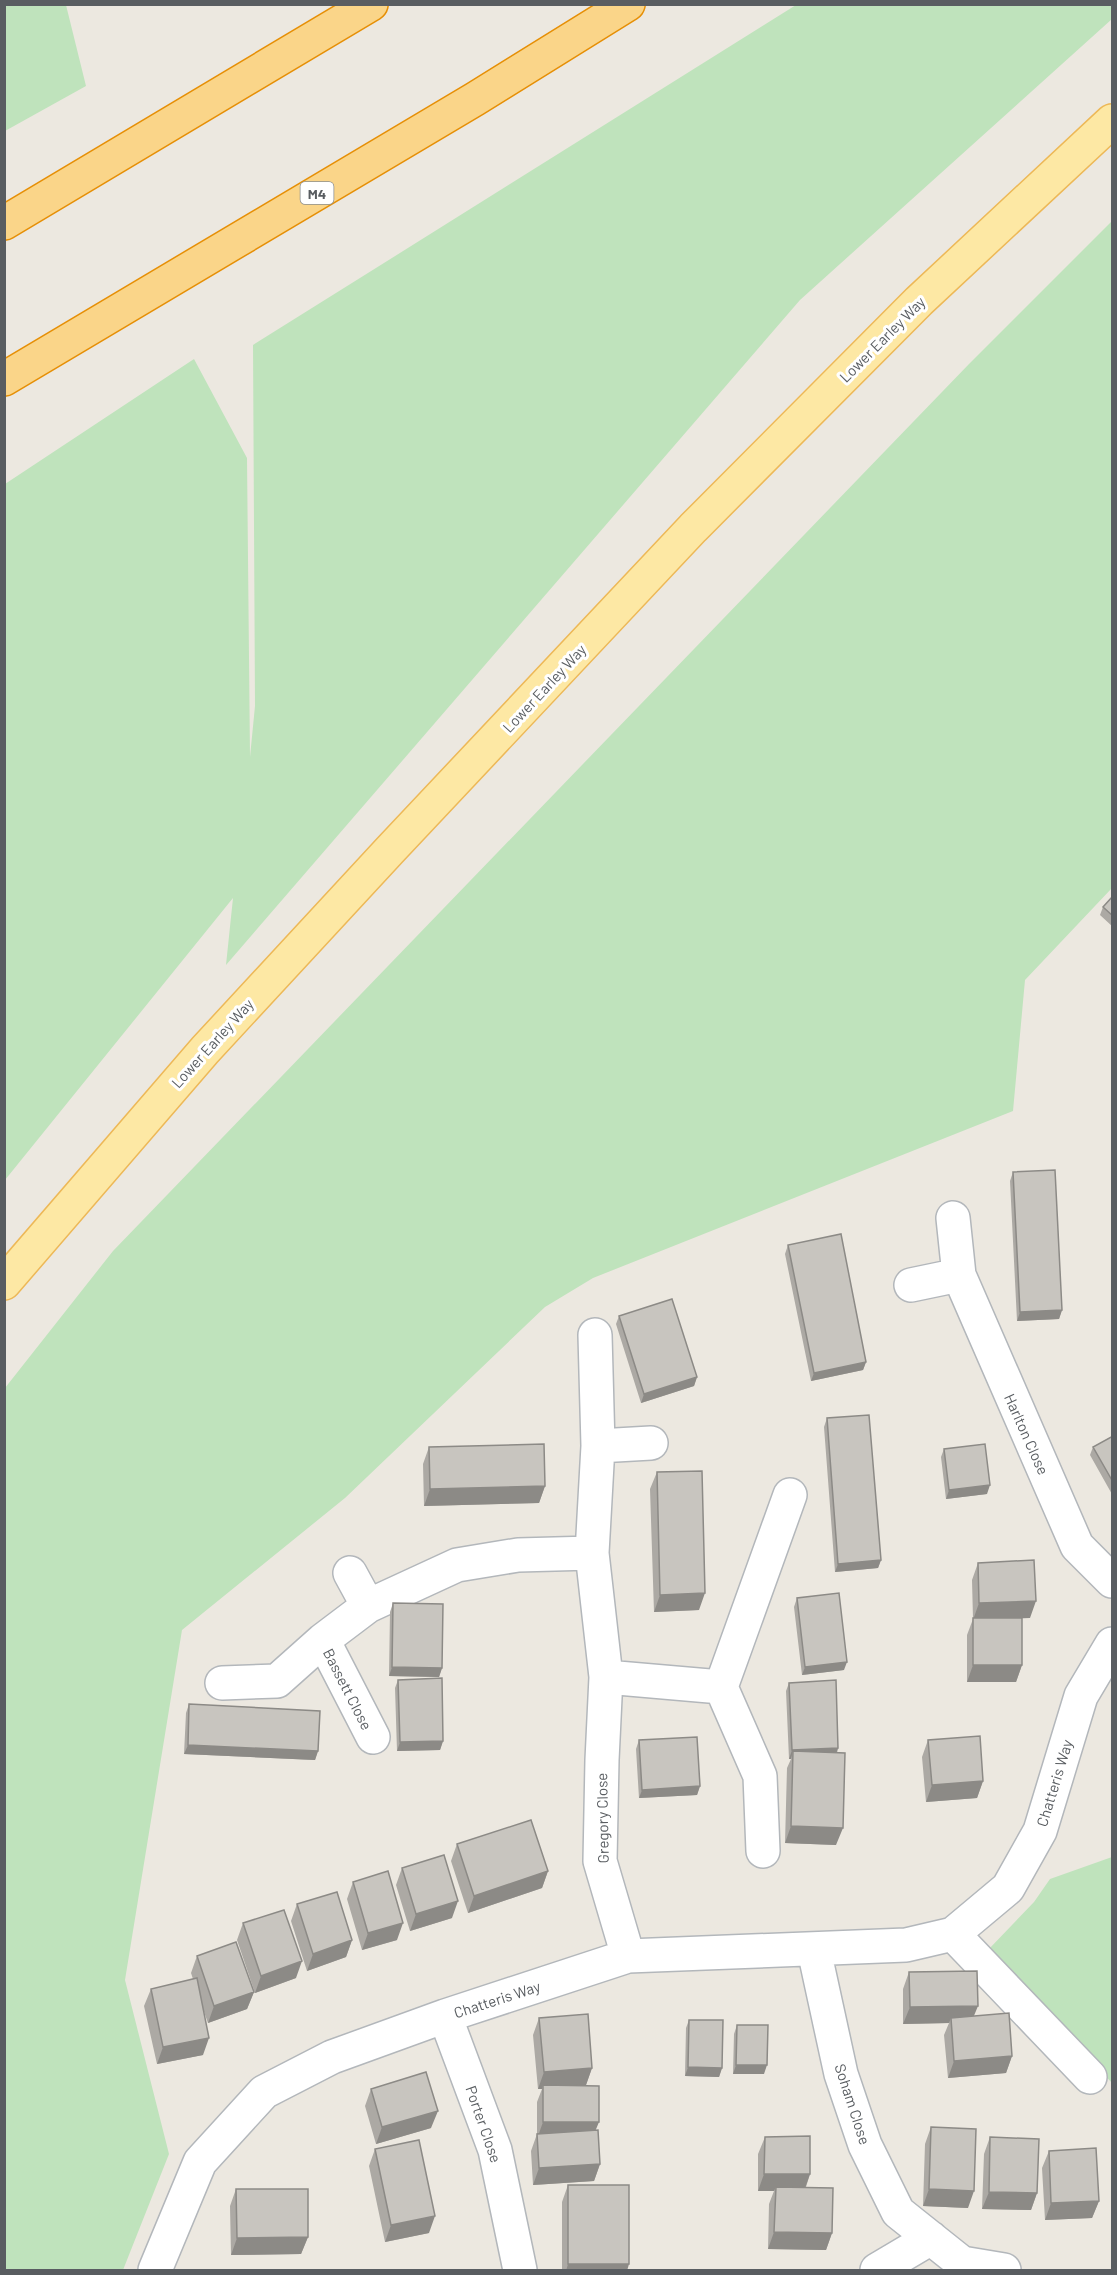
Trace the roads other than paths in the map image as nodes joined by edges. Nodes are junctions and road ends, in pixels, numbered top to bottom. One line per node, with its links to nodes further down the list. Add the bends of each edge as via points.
1 (370, 4): 4 (highway)
2 (628, 4): 5 (highway, M4)
3 (1113, 121): 8 (main road, Lower Earley Way, via 919,301 693,528 205,1050)
4 (4, 223)
5 (4, 379)
6 (952, 1218): 7 (street, Harlton Close)
7 (959, 1275): 9 (street); 16 (street, Harlton Close, via 1077,1546)
8 (4, 1283)
9 (911, 1285)
10 (595, 1335): 12 (street, Gregory Close)
11 (651, 1443): 12 (street)
12 (598, 1446): 14 (street, Gregory Close)
13 (790, 1495): 22 (street)
14 (592, 1553): 17 (street, Bassett Close, via 518,1555 457,1565); 20 (street, Gregory Close)
15 (350, 1573): 17 (street)
16 (1113, 1581)
17 (368, 1606): 18 (street, Bassett Close)
18 (323, 1640): 21 (street, Bassett Close, via 277,1681); 23 (street, Bassett Close)
19 (1113, 1644): 25 (street, Chatteris Way, via 1081,1696 1040,1831 1008,1888)
20 (606, 1677): 22 (street); 27 (street, Gregory Close, via 600,1861)
21 (222, 1683)
22 (721, 1687): 24 (street, via 760,1776)
23 (373, 1737)
24 (763, 1851)
25 (953, 1934): 26 (street, Chatteris Way, via 906,1945); 29 (street)
26 (814, 1950): 27 (street, Chatteris Way); 30 (street, Soham Close, via 841,2074 865,2145 898,2212)
27 (628, 1956): 28 (street, Chatteris Way)
28 (445, 2016): 32 (street, Chatteris Way, via 332,2057 264,2092 200,2162); 33 (street, Porter Close, via 495,2150)
29 (1090, 2077)
30 (931, 2238): 31 (street, Soham Close); 34 (street)
31 (962, 2267): 35 (street, Soham Close)
32 (155, 2271)
33 (520, 2271)
34 (877, 2271)
35 (1004, 2271)

